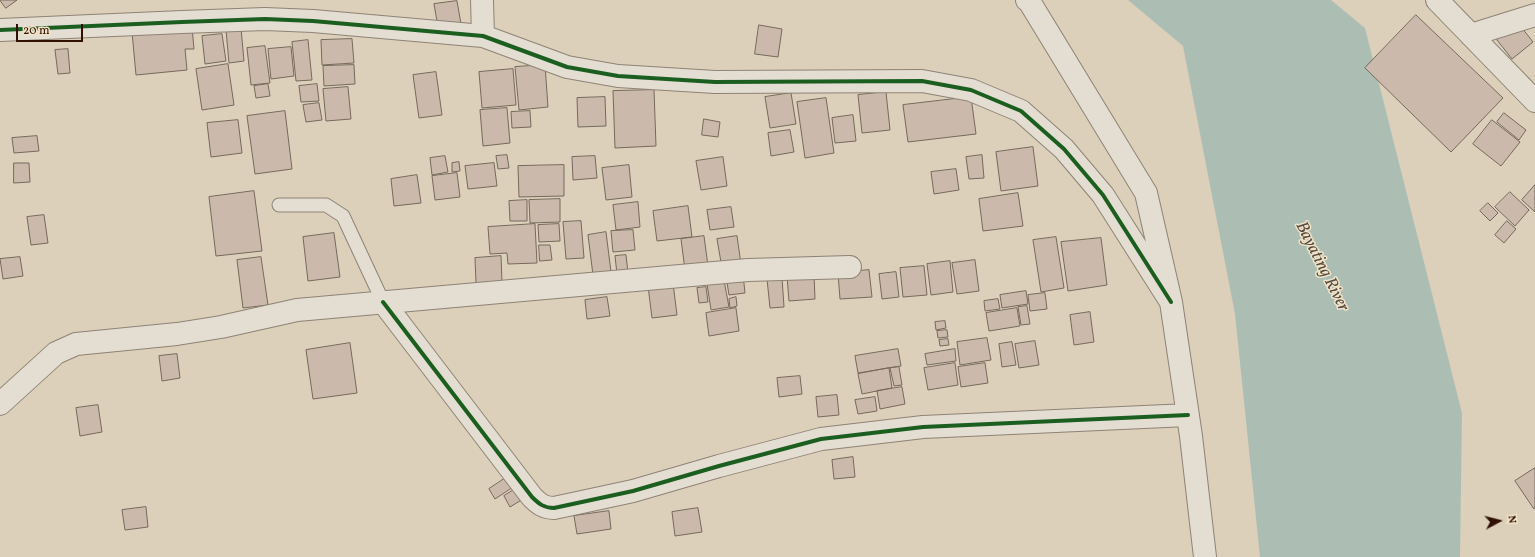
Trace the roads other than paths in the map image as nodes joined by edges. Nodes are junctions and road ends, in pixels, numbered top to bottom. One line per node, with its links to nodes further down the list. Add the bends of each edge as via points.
1 (482, 0): 7 (street)
2 (1027, 0): 12 (street, via 1146,193)
3 (1437, 0): 6 (street)
4 (1535, 15): 6 (street)
5 (0, 30): 7 (street, via 265,20 313,21)
6 (1470, 34): 8 (street)
7 (483, 36): 12 (street, via 567,67 618,76 715,82 922,81 971,90 1021,111 1064,148 1103,195)
8 (1535, 101)
9 (280, 204): 11 (lane, via 326,205 343,216)
10 (850, 266): 11 (street, via 748,270)
11 (383, 302): 13 (street, via 297,310 177,334 76,344 56,353); 14 (street, via 532,497 547,508 633,491 821,439 923,428)
12 (1170, 302): 14 (street)
13 (0, 404)
14 (1188, 415): 15 (street)
15 (1205, 557)

